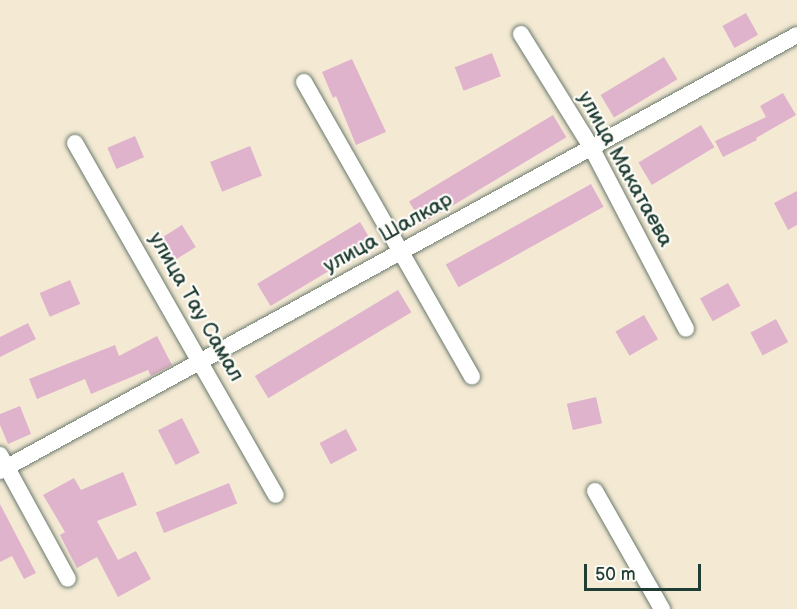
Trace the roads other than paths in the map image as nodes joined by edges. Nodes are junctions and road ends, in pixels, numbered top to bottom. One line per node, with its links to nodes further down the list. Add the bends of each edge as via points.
1 (521, 34): 5 (street, улица Макатаева)
2 (797, 35): 5 (street, улица Шалкар)
3 (304, 82): 6 (street)
4 (75, 143): 8 (street, улица Тау Самал)
5 (591, 147): 6 (street, улица Шалкар); 7 (street, улица Макатаева)
6 (400, 252): 8 (street, улица Шалкар); 9 (street)
7 (686, 329)
8 (201, 361): 10 (street, улица Шалкар); 12 (street, улица Тау Самал)
9 (472, 376)
10 (2, 464): 13 (street)
11 (595, 491): 14 (street)
12 (276, 495)
13 (68, 579)
14 (662, 609)

